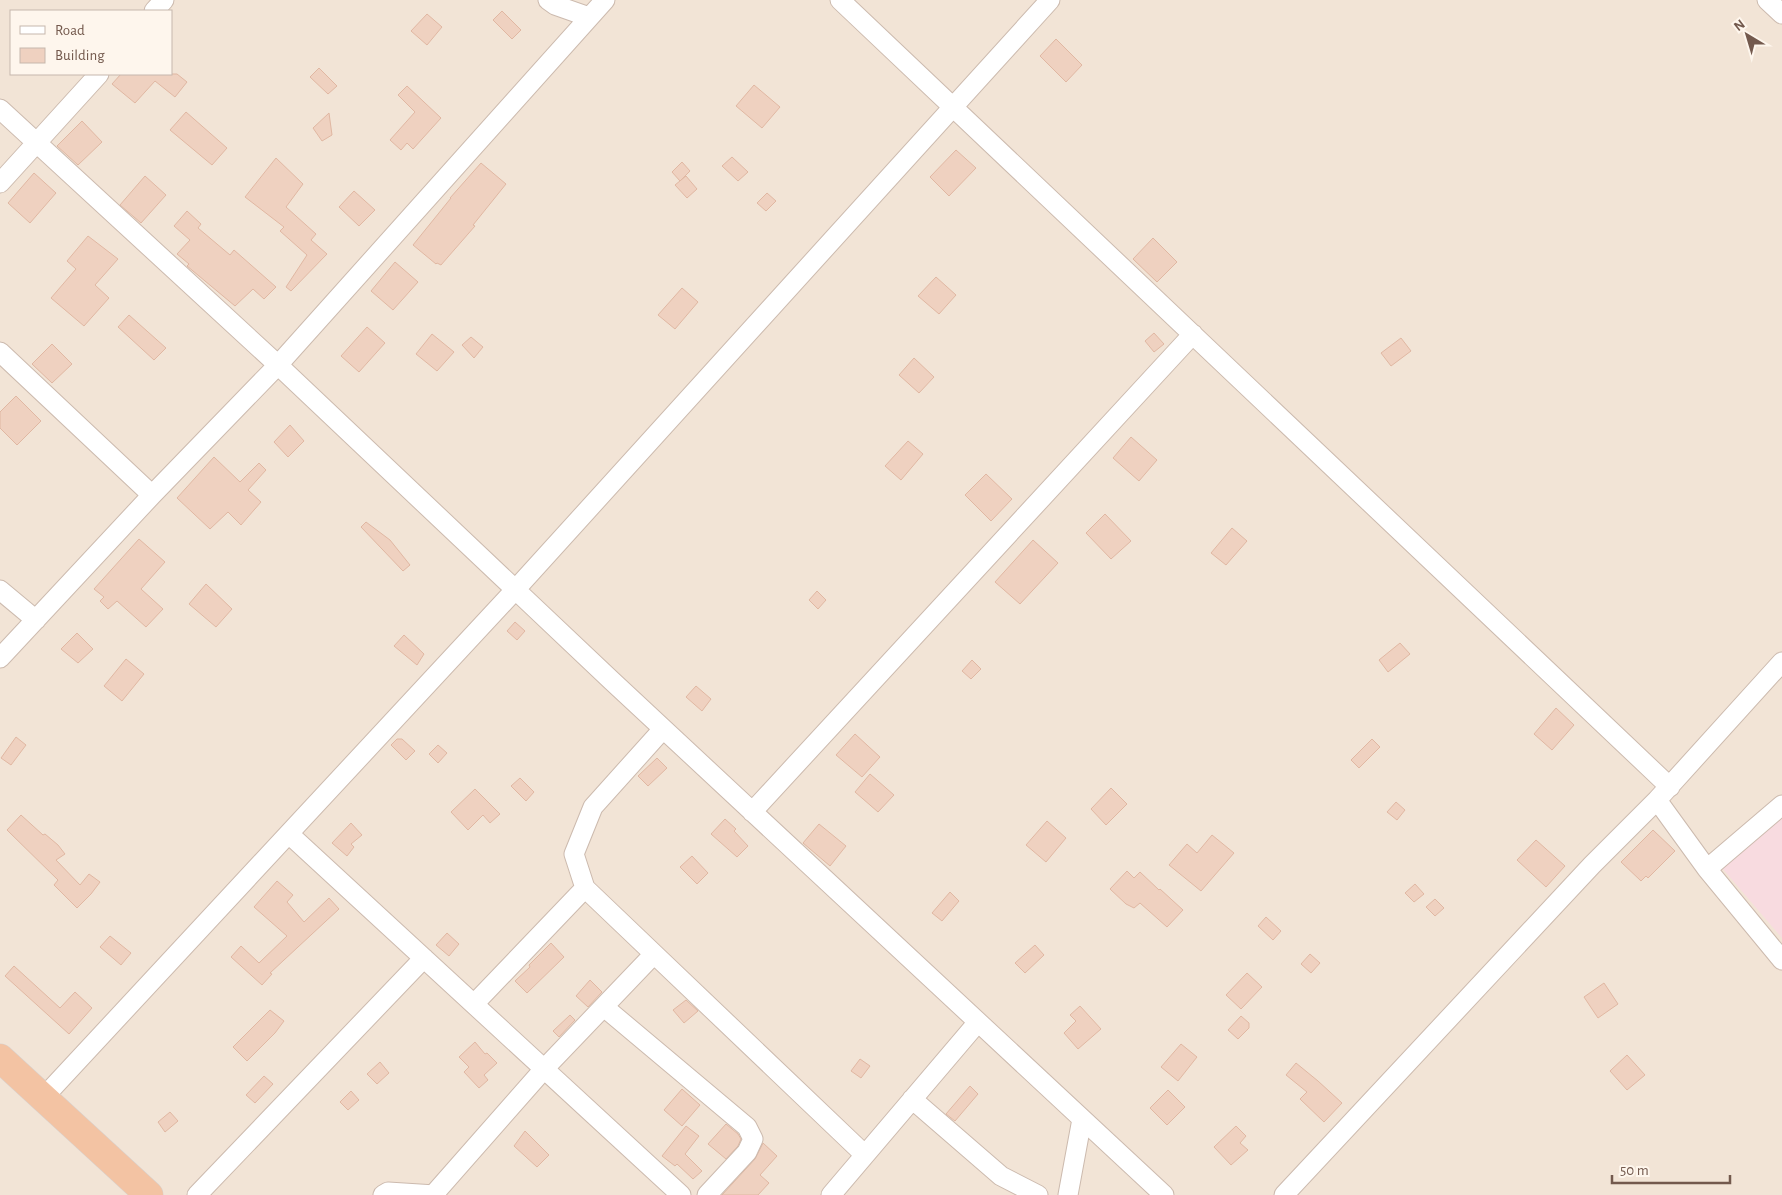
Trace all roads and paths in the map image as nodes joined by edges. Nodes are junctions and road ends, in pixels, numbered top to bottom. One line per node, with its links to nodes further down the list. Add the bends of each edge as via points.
1 (164, 0): 7 (street)
2 (548, 0): 9 (street)
3 (605, 0): 9 (street)
4 (840, 0): 11 (street)
5 (1050, 0): 11 (street)
6 (1768, 0): 8 (street)
7 (155, 10)
8 (1782, 14)
9 (589, 17): 17 (street)
10 (97, 75): 13 (street)
11 (954, 106): 15 (street); 20 (street)
12 (0, 109): 13 (street)
13 (37, 143): 14 (street); 17 (street)
14 (0, 183)
15 (1193, 334): 25 (street); 27 (street)
16 (2, 359): 18 (street)
17 (278, 364): 18 (street); 20 (street)
18 (152, 495): 21 (street)
19 (0, 590): 21 (street)
20 (515, 590): 24 (street); 28 (street)
21 (36, 620): 22 (street)
22 (0, 658)
23 (1782, 662): 25 (street)
24 (663, 729): 27 (street); 30 (street, via 593,807 574,854)
25 (1664, 794): 29 (street); 53 (street, via 1592,865)
26 (1782, 805): 29 (street)
27 (752, 812): 36 (street)
28 (289, 834): 32 (street); 39 (street)
29 (1706, 869): 33 (street)
30 (585, 888): 31 (street); 34 (street)
31 (654, 954): 35 (street); 42 (street)
32 (424, 958): 34 (street); 44 (street)
33 (1782, 960)
34 (474, 1004): 38 (street)
35 (604, 1007): 38 (street); 48 (street, via 747,1127 753,1139 747,1152)
36 (978, 1022): 40 (street); 41 (street)
37 (0, 1058): 39 (highway)
38 (544, 1069): 46 (street); 47 (street)
39 (43, 1098): 43 (highway)
40 (912, 1099): 42 (street); 50 (street, via 1001,1176)
41 (1082, 1118): 51 (street); 52 (street)
42 (864, 1155): 49 (street)
43 (149, 1195)
44 (197, 1195)
45 (383, 1195): 46 (street, via 388,1192)
46 (434, 1195)
47 (681, 1195)
48 (707, 1195)
49 (830, 1195)
50 (1038, 1195)
51 (1068, 1195)
52 (1164, 1195)
53 (1284, 1195)

